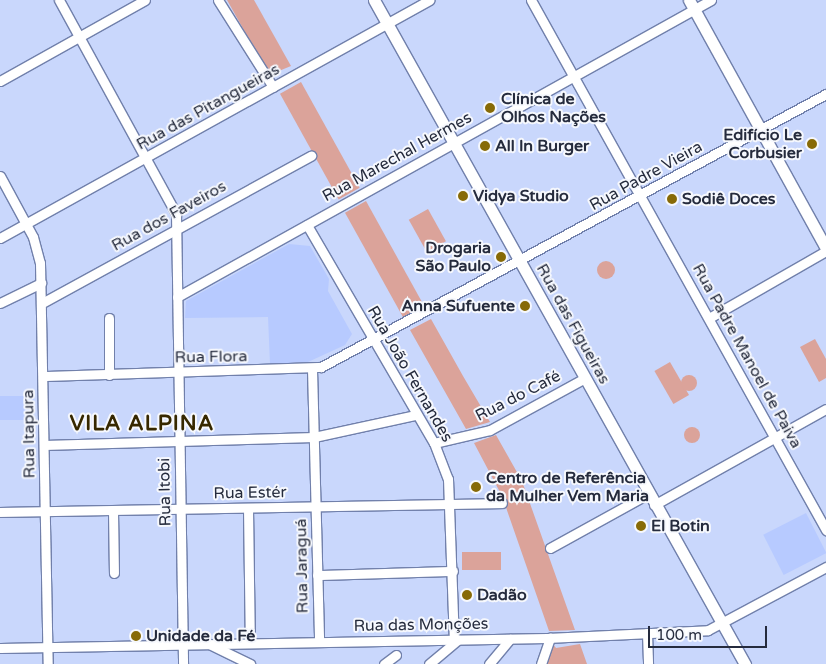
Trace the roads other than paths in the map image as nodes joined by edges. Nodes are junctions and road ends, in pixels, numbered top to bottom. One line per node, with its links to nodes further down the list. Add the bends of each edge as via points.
1 (59, 0): 10 (street, Rua Itobi)
2 (145, 0): 10 (street)
3 (218, 0): 13 (street)
4 (374, 0): 9 (main road, Rua das Figueiras)
5 (429, 0): 9 (street, Rua das Pitangueiras)
6 (532, 0): 11 (street, Rua Padre Manoel de Paiva)
7 (711, 0): 8 (street, Rua Marechal Hermes)
8 (691, 5): 11 (street, Rua Marechal Hermes); 15 (main road)
9 (387, 24): 13 (street, Rua das Pitangueiras); 16 (main road, Rua das Figueiras)
10 (79, 36): 12 (street); 18 (street, Rua Itobi)
11 (574, 76): 16 (street, Rua Marechal Hermes); 20 (street, Rua Padre Manoel de Paiva)
12 (0, 81)
13 (273, 87): 18 (street, Rua das Pitangueiras)
14 (826, 94): 15 (street, Rua Padre Vieira)
15 (760, 130): 20 (street, Rua Padre Vieira); 25 (main road)
16 (454, 143): 22 (street, Rua Marechal Hermes); 26 (main road, Rua das Figueiras)
17 (311, 156): 23 (street, Rua dos Faveiros)
18 (147, 158): 21 (street, Rua das Pitangueiras); 23 (street, Rua Itobi, via 173,204)
19 (0, 176): 21 (street, Rua Itapura)
20 (640, 196): 26 (street, Rua Padre Vieira); 32 (street, Rua Padre Manoel de Paiva)
21 (26, 224): 24 (street, Rua das Pitangueiras); 27 (street, Rua Itapura, via 37,250)
22 (308, 224): 28 (street, Rua Marechal Hermes); 33 (street, Rua João Fernandes)
23 (176, 230): 28 (street, Rua Itobi); 29 (street, Rua dos Faveiros)
24 (0, 238)
25 (826, 249): 32 (street)
26 (520, 262): 33 (street, Rua Padre Vieira); 38 (main road, Rua das Figueiras)
27 (41, 283): 29 (street, Rua Itapura); 30 (street)
28 (177, 297): 35 (street, Rua Itobi)
29 (42, 302): 37 (street, Rua Itapura)
30 (0, 303)
31 (109, 318): 36 (street)
32 (709, 318): 42 (street, Rua Padre Manoel de Paiva)
33 (374, 342): 34 (street, Rua Flora); 40 (street, Rua João Fernandes)
34 (312, 369): 35 (street, Rua Flora); 41 (street, Rua Jaraguá)
35 (178, 373): 36 (street, Rua Flora); 43 (street, Rua Itobi)
36 (109, 375): 37 (street, Rua Flora)
37 (43, 376): 45 (street, Rua Itapura)
38 (585, 378): 44 (street, Rua do Café, via 490,430); 46 (main road, Rua das Figueiras)
39 (826, 409): 42 (street)
40 (415, 415): 41 (street); 44 (street, Rua João Fernandes)
41 (314, 437): 43 (street); 50 (street, Rua Jaraguá)
42 (776, 438): 49 (street); 56 (street, Rua Padre Manoel de Paiva)
43 (180, 441): 45 (street); 52 (street, Rua Itobi)
44 (434, 442): 48 (street, Rua João Fernandes, via 450,484)
45 (44, 445): 55 (street, Rua Itapura)
46 (648, 494): 49 (main road, Rua das Figueiras); 57 (street)
47 (502, 503): 48 (street, Rua Estér)
48 (451, 504): 50 (street, Rua Estér); 59 (street, Rua João Fernandes)
49 (654, 505): 62 (main road, Rua das Figueiras)
50 (316, 506): 51 (street, Rua Estér); 61 (street, Rua Jaraguá)
51 (248, 508): 52 (street, Rua Estér); 69 (street)
52 (181, 509): 53 (street, Rua Estér); 70 (street, Rua Itobi)
53 (113, 511): 55 (street, Rua Estér); 60 (street)
54 (0, 512): 55 (street, Rua Estér)
55 (45, 512): 71 (street, Rua Itapura)
56 (826, 530)
57 (550, 548)
58 (826, 567): 62 (street, Rua das Monções)
59 (453, 571): 61 (street); 66 (street, Rua João Fernandes)
60 (114, 573)
61 (317, 575): 67 (street, Rua Jaraguá)
62 (722, 626): 63 (street, Rua das Monções); 82 (main road, Rua das Figueiras)
63 (647, 633): 64 (street, Rua das Monções); 81 (street)
64 (550, 638): 65 (street, Rua das Monções); 80 (street)
65 (510, 639): 66 (street, Rua das Monções); 79 (street)
66 (456, 640): 67 (street, Rua das Monções); 78 (street)
67 (319, 642): 69 (street, Rua das Monções)
68 (209, 644): 69 (street, Rua das Monções); 70 (street, Rua das Monções); 76 (street)
69 (250, 644)
70 (183, 645): 71 (street, Rua das Monções); 75 (street, Rua Itobi)
71 (48, 647): 72 (street, Rua das Monções); 74 (street, Rua Itapura)
72 (0, 648)
73 (396, 655): 77 (street)
74 (48, 664)
75 (183, 664)
76 (250, 664)
77 (384, 664)
78 (429, 664)
79 (489, 664)
80 (542, 664)
81 (648, 664)
82 (744, 664)

